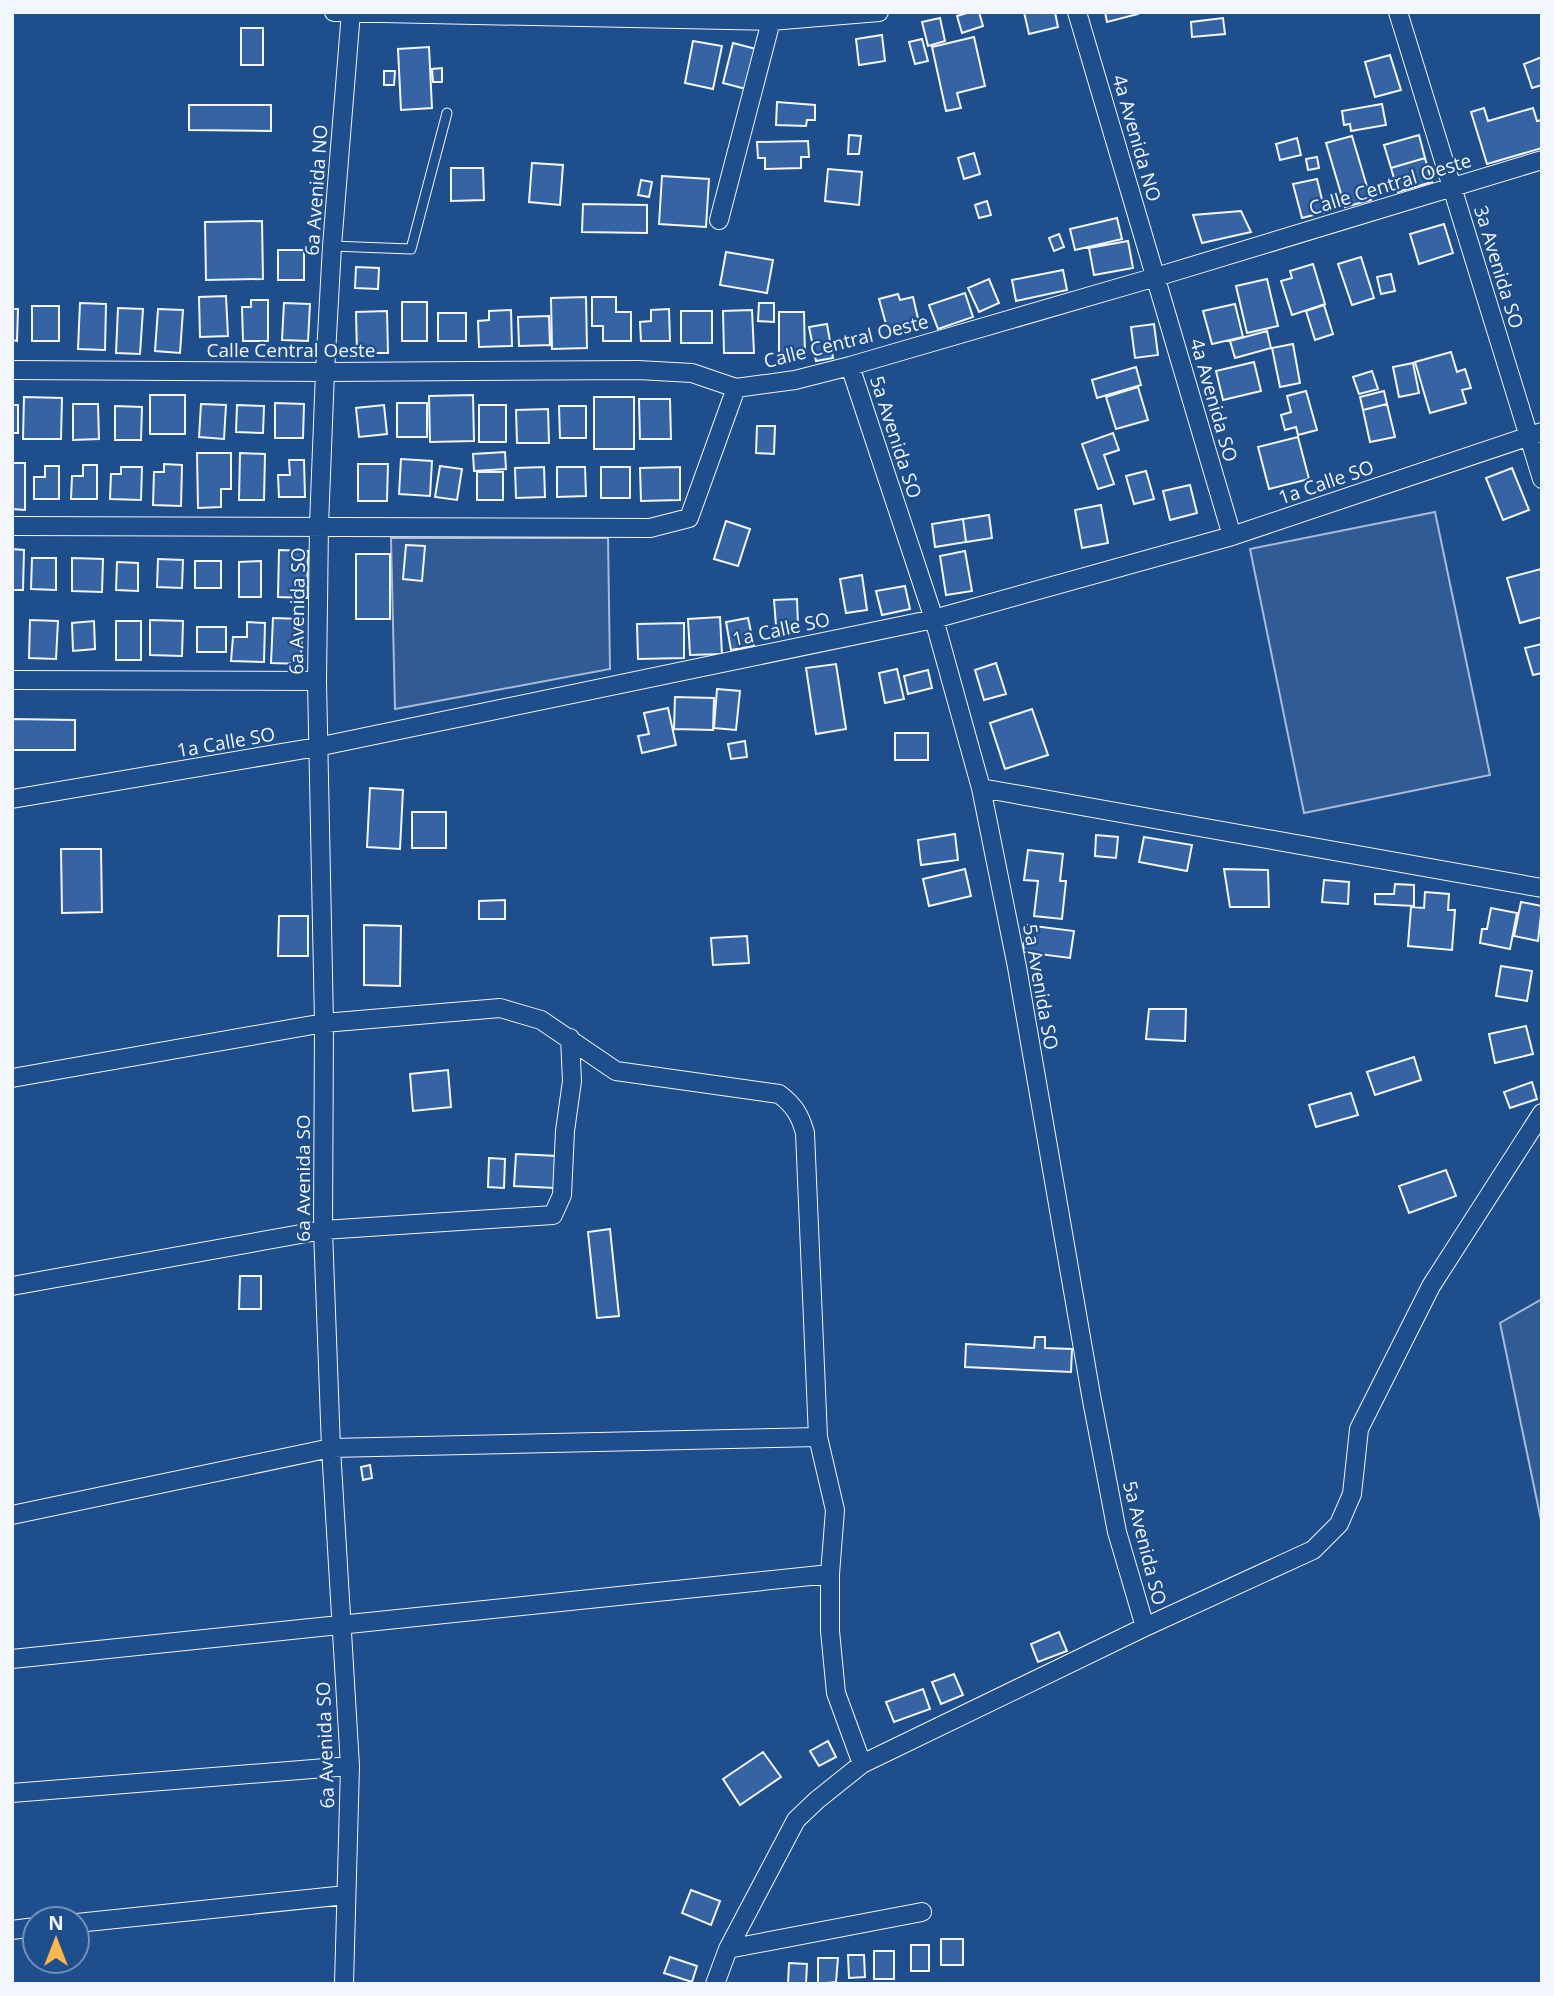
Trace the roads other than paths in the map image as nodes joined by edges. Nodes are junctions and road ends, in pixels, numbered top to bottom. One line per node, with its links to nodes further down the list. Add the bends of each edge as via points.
1 (334, 12): 2 (street)
2 (351, 12): 6 (street); 12 (street, 6a Avenida NO)
3 (879, 12): 7 (street)
4 (1077, 12): 13 (street, 4a Avenida NO)
5 (1398, 12): 10 (street, 3a Avenida SO)
6 (619, 15): 7 (street)
7 (771, 20): 11 (street)
8 (447, 113): 12 (lane, via 411,249)
9 (1542, 160): 10 (street, Calle Central Oeste)
10 (1453, 188): 13 (street, Calle Central Oeste); 18 (street, 3a Avenida SO)
11 (719, 220)
12 (332, 246): 16 (street, 6a Avenida NO)
13 (1156, 276): 14 (street, Calle Central Oeste); 22 (street, 4a Avenida SO)
14 (850, 366): 17 (street, Calle Central Oeste); 23 (street, 5a Avenida SO)
15 (12, 370): 16 (street, Calle Central Oeste)
16 (325, 372): 17 (street, Calle Central Oeste, via 638,370 692,373); 21 (street, 6a Avenida SO)
17 (736, 388): 21 (street, via 689,518 650,528)
18 (1535, 434): 19 (street, 3a Avenida SO); 22 (street, 1a Calle SO)
19 (1542, 479)
20 (12, 526): 21 (street)
21 (319, 526): 25 (street, 6a Avenida SO)
22 (1232, 536): 23 (street, 1a Calle SO)
23 (934, 619): 26 (street, 1a Calle SO); 27 (street, 5a Avenida SO)
24 (12, 680): 25 (street)
25 (317, 681): 26 (street, 6a Avenida SO)
26 (317, 747): 28 (street, 1a Calle SO); 30 (street, 6a Avenida SO)
27 (981, 788): 29 (street); 41 (street, 5a Avenida SO, via 1117,1532)
28 (12, 799)
29 (1542, 888)
30 (324, 1023): 31 (street, via 500,1008 541,1020); 32 (street); 34 (street, 6a Avenida SO)
31 (570, 1038): 34 (street, via 572,1081 562,1195 553,1215); 36 (street, via 616,1071 779,1094 800,1115 805,1133)
32 (12, 1079)
33 (1542, 1113): 41 (street, via 1431,1286 1359,1429 1352,1494 1339,1524 1312,1550)
34 (323, 1230): 35 (street); 37 (street, 6a Avenida SO)
35 (12, 1286)
36 (818, 1437): 37 (street); 39 (street, via 835,1510)
37 (331, 1448): 38 (street); 40 (street, 6a Avenida SO)
38 (12, 1515)
39 (830, 1574): 40 (street); 43 (street, via 836,1693)
40 (341, 1626): 42 (street); 44 (street, 6a Avenida SO)
41 (1145, 1627): 43 (street)
42 (12, 1659)
43 (862, 1764): 49 (street, via 796,1820)
44 (350, 1766): 45 (street); 46 (street, 6a Avenida SO)
45 (12, 1793)
46 (346, 1895): 48 (street); 50 (street, 6a Avenida SO)
47 (922, 1912): 49 (street)
48 (91, 1922)
49 (728, 1949): 51 (street)
50 (344, 1984)
51 (715, 1984)

